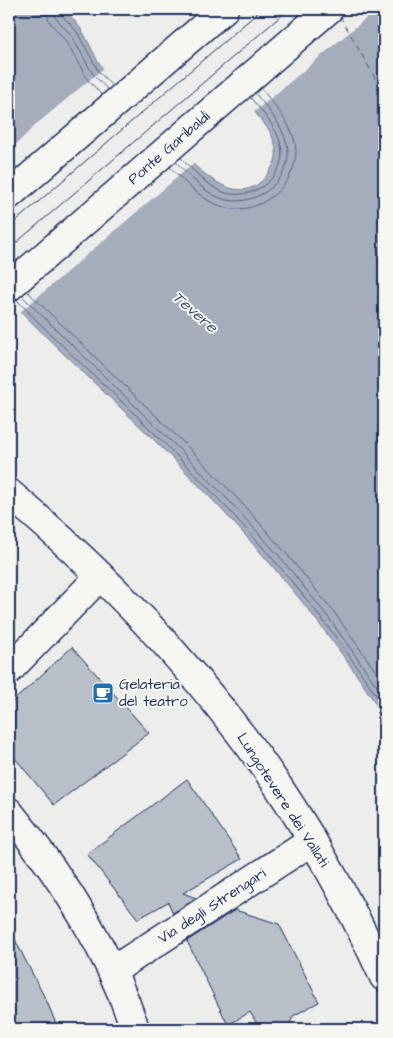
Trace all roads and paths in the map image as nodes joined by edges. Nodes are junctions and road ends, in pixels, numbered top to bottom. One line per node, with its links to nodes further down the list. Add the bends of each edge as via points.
1 (224, 9): 3 (main road)
2 (330, 9): 4 (main road, Ponte Garibaldi)
3 (9, 195)
4 (9, 287)
5 (9, 493): 6 (main road, Lungotevere dei Vallati)
6 (100, 576): 7 (main road); 9 (main road, Lungotevere dei Vallati, via 180,660 242,735)
7 (9, 670)
8 (9, 812): 10 (main road, via 51,867 88,925)
9 (312, 841): 10 (main road, Via degli Strengari); 11 (main road, Lungotevere dei Vallati, via 366,937)
10 (112, 971): 12 (main road)
11 (384, 977)
12 (135, 1029)

